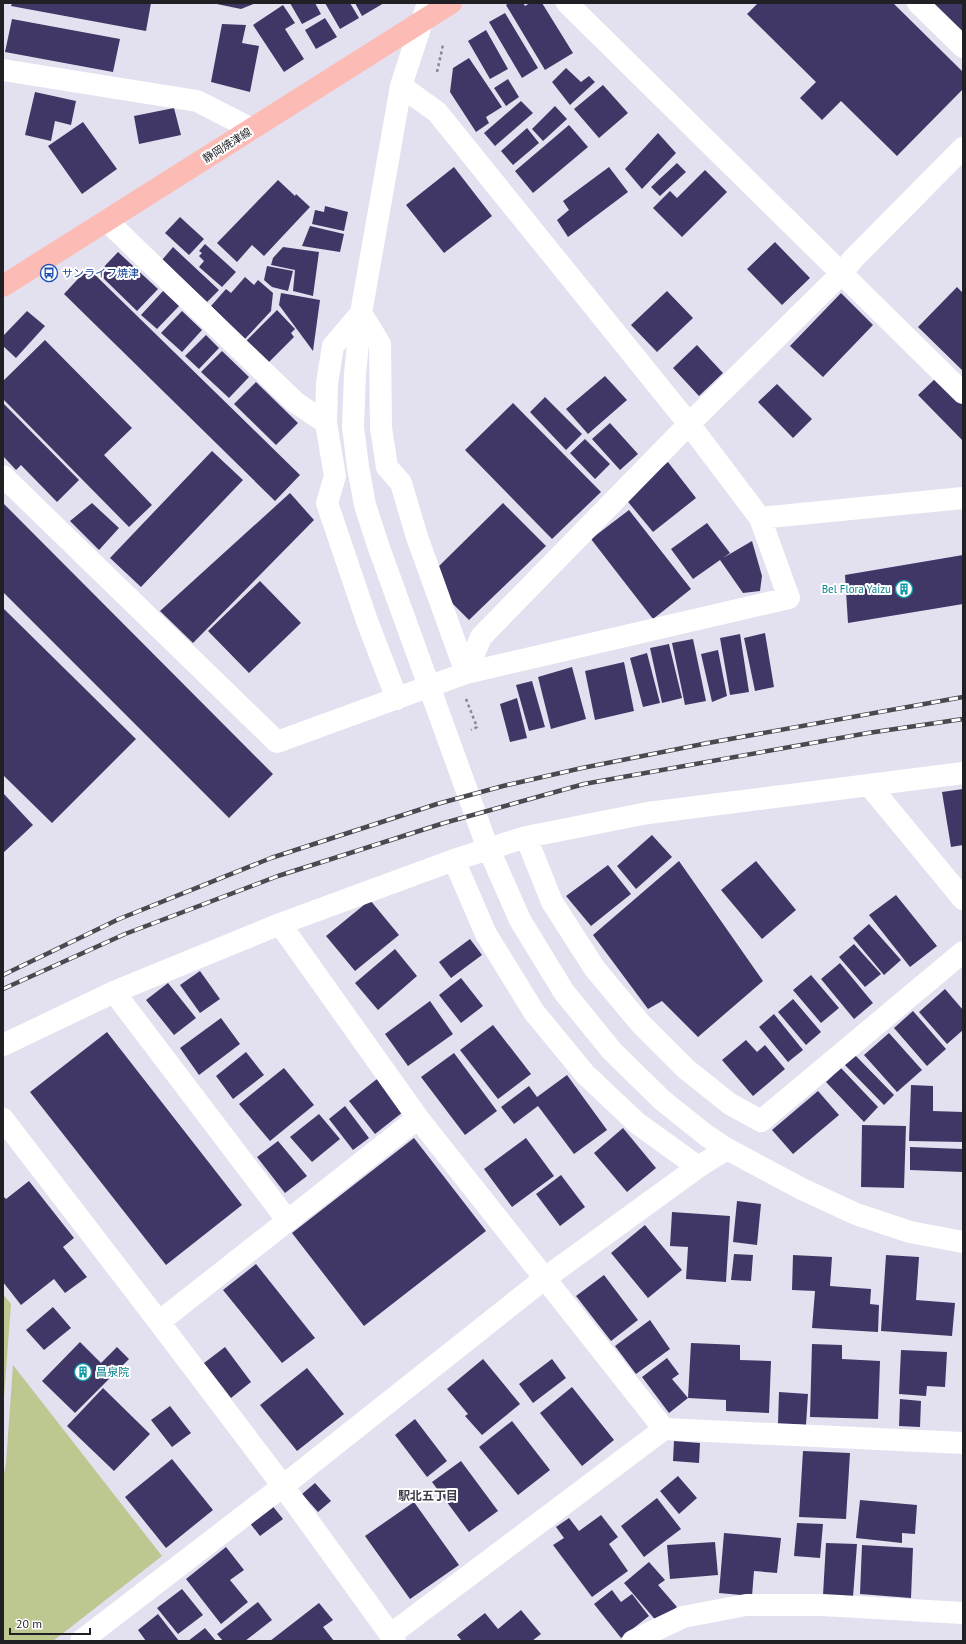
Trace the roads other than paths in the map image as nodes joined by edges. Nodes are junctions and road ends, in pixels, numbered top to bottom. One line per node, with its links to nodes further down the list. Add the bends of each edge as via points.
1 (451, 3): 4 (main road, 静岡焼津線)
2 (567, 3): 11 (street)
3 (918, 3): 5 (street)
4 (425, 12): 7 (street); 8 (main road, 静岡焼津線)
5 (963, 47)
6 (3, 70): 8 (street, via 197,101)
7 (401, 86): 13 (street); 16 (street, via 437,112)
8 (252, 129): 10 (main road, 静岡焼津線)
9 (963, 148): 11 (street)
10 (107, 221): 12 (main road, 静岡焼津線); 15 (street, via 295,402)
11 (842, 273): 14 (street); 16 (street)
12 (3, 286)
13 (361, 313): 15 (street, via 333,346 326,383); 20 (street, via 380,344 381,428 387,467 401,483); 33 (street, via 353,427 365,505 484,838 520,920 564,992 612,1051 662,1100)
14 (963, 393)
15 (326, 423): 21 (street, via 335,476 327,504 367,621)
16 (689, 424): 19 (street); 20 (street, via 481,637)
17 (3, 476): 21 (street, via 277,742)
18 (963, 498): 19 (street)
19 (760, 518): 20 (street, via 789,598)
20 (463, 682): 21 (street)
21 (400, 698)
22 (963, 773): 23 (street)
23 (869, 784): 24 (street, via 648,813); 26 (street)
24 (523, 838): 25 (street); 28 (street, via 552,902 595,969 641,1024 686,1069 730,1104 761,1121)
25 (457, 859): 27 (street); 34 (street, via 486,934 534,1012 585,1074 637,1123)
26 (963, 899)
27 (280, 924): 29 (street); 31 (street)
28 (963, 952)
29 (114, 992): 30 (street); 35 (street)
30 (3, 1045)
31 (418, 1118): 35 (street); 37 (street)
32 (3, 1119): 38 (street)
33 (727, 1149): 34 (street); 36 (street, via 856,1214 910,1232)
34 (698, 1167): 37 (street)
35 (288, 1221): 38 (street)
36 (963, 1242)
37 (544, 1279): 39 (street); 41 (street)
38 (159, 1322): 41 (street)
39 (664, 1429): 40 (street); 43 (street)
40 (963, 1443)
41 (283, 1486): 43 (street); 44 (street)
42 (963, 1613): 45 (street, via 822,1605 746,1605 683,1617)
43 (393, 1638)
44 (81, 1641)
45 (633, 1641)

